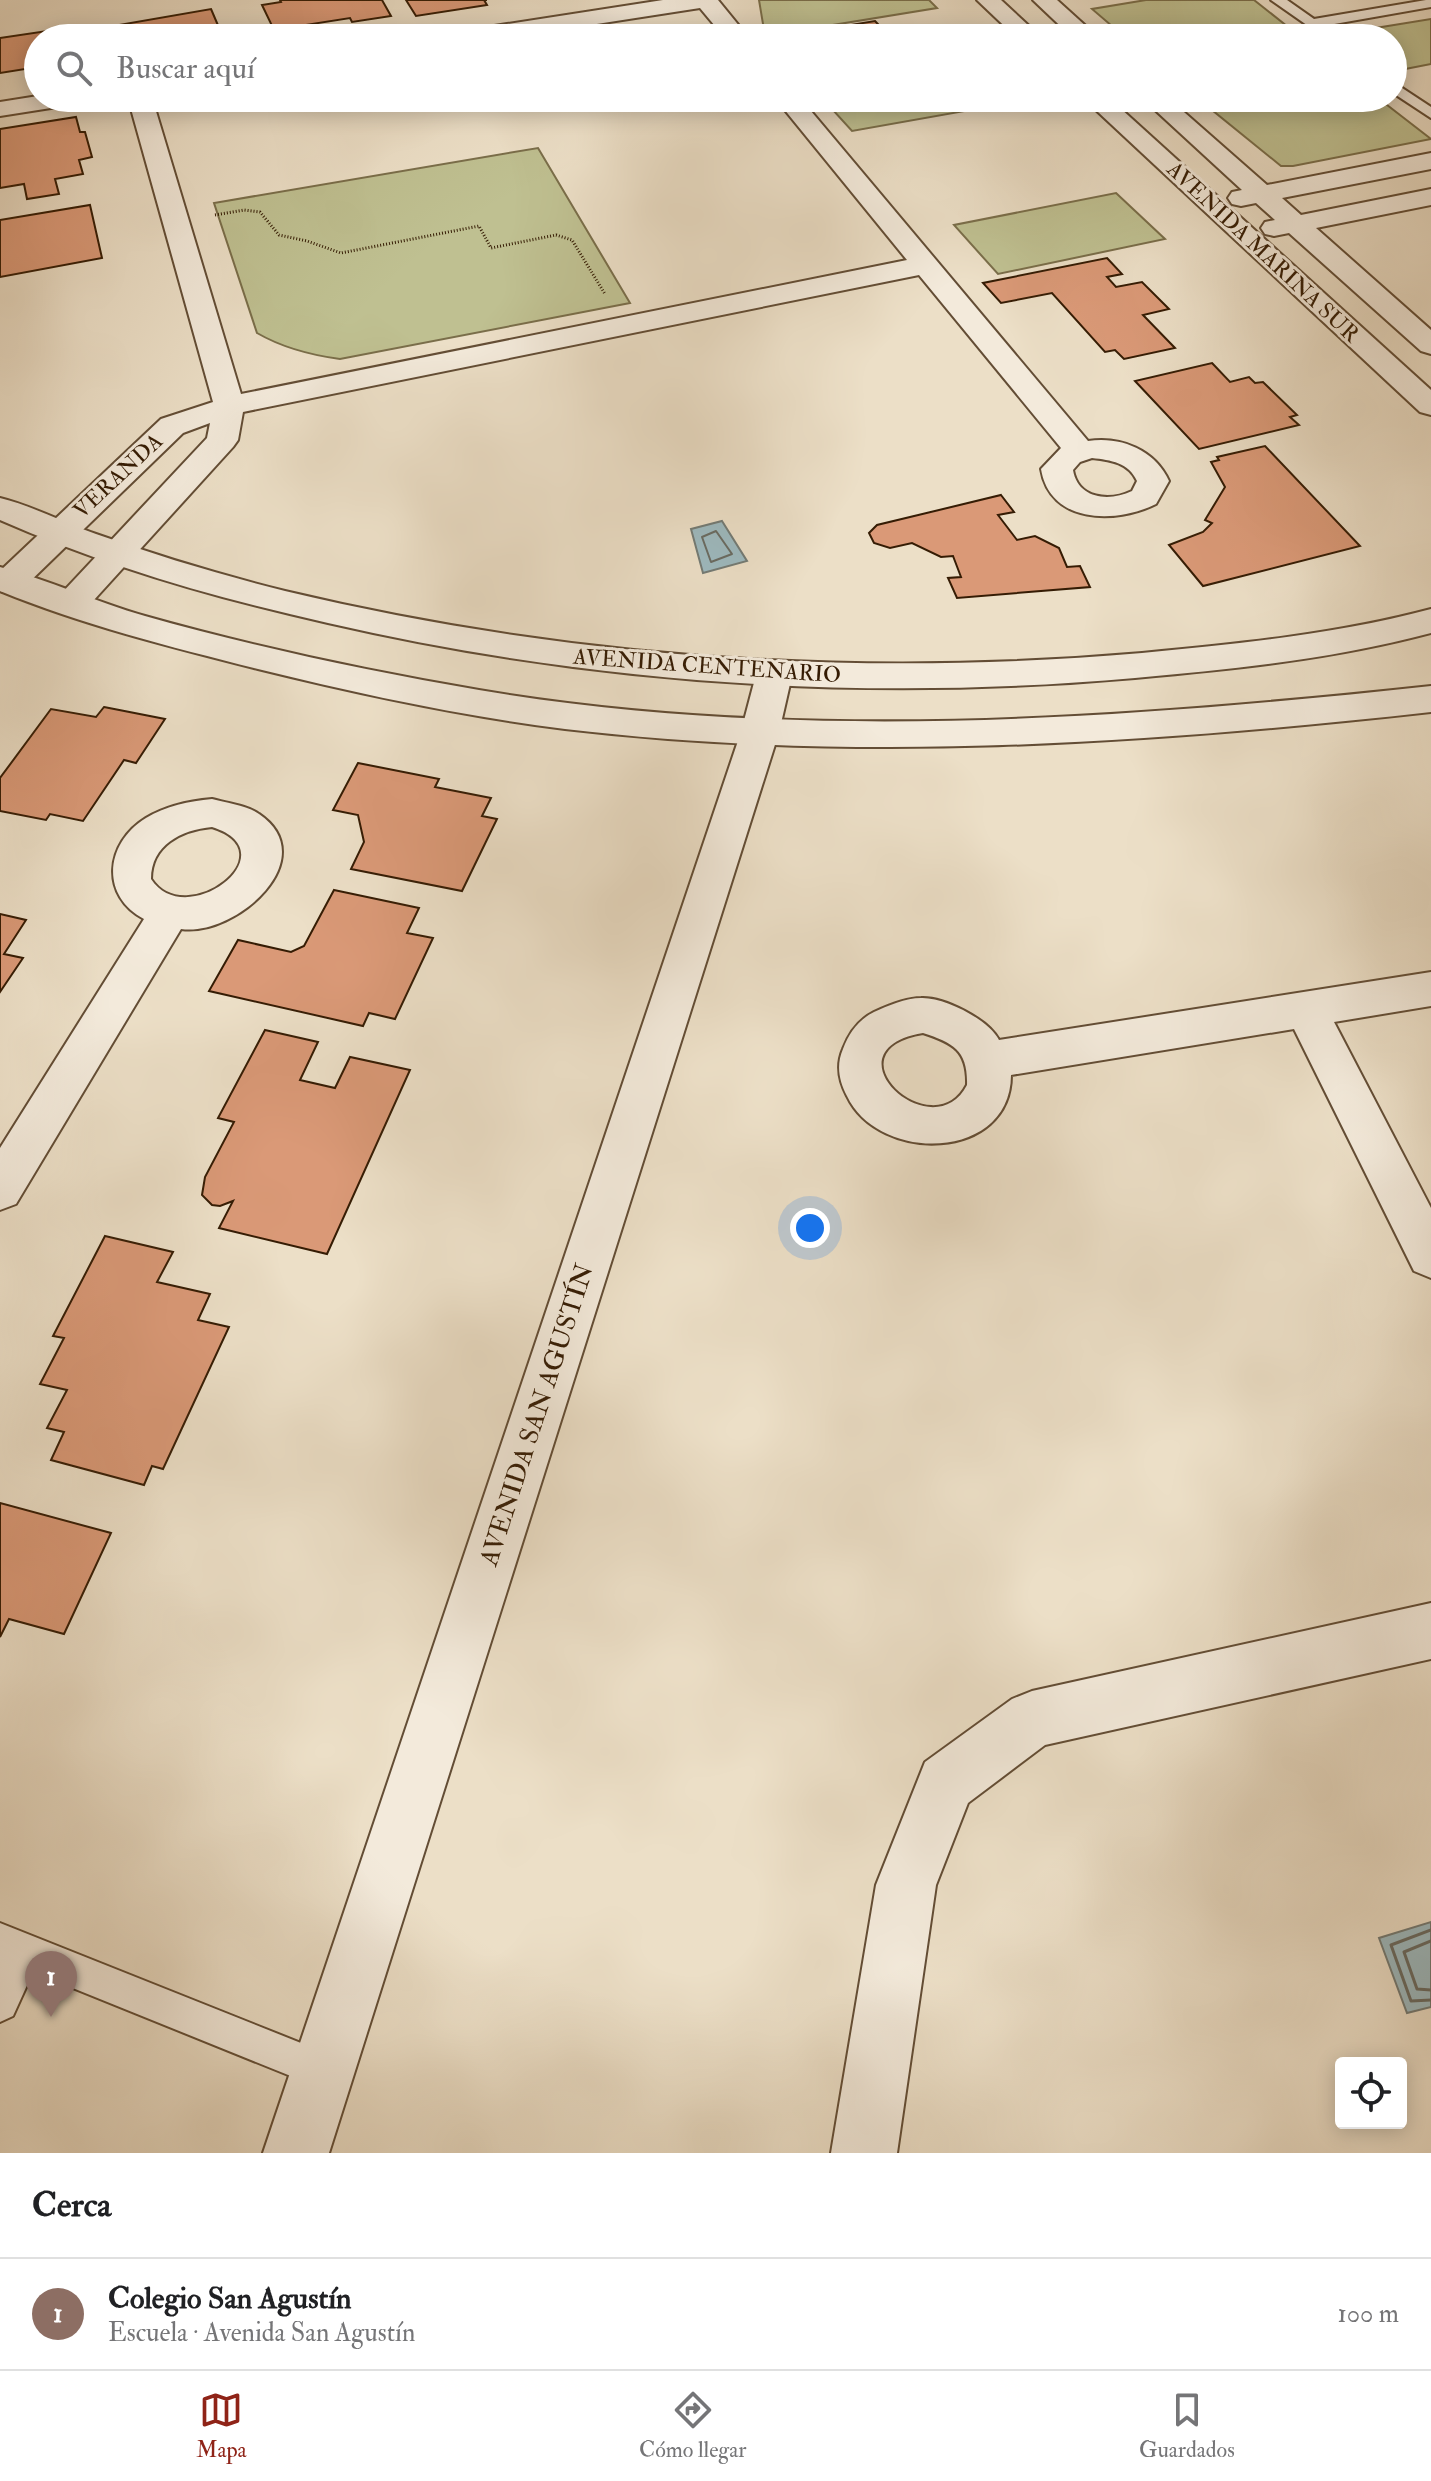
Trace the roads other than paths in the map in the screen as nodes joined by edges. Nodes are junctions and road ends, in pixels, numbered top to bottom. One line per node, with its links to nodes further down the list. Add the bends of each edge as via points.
1 (988, 0): 7 (street)
2 (1044, 0): 8 (street)
3 (1278, 0): 9 (lane)
4 (1431, 3): 9 (lane)
5 (552, 24): 6 (street, via 706,0)
6 (726, 24)
7 (1015, 24)
8 (1071, 24)
9 (1311, 24)
10 (1407, 96): 17 (lane)
11 (24, 105): 12 (street)
12 (0, 109)
13 (144, 112): 26 (street)
14 (799, 112): 24 (street)
15 (1110, 112): 21 (street, AVENIDA MARINA SUR)
16 (1170, 112): 19 (street, AVENIDA MARINA SUR)
17 (1431, 114)
18 (1431, 161): 19 (street)
19 (1262, 194): 21 (street); 22 (street, AVENIDA MARINA SUR)
20 (1431, 197): 22 (street)
21 (1211, 204): 23 (street, AVENIDA MARINA SUR)
22 (1295, 224): 23 (street); 25 (street, AVENIDA MARINA SUR)
23 (1244, 234): 27 (street, AVENIDA MARINA SUR)
24 (926, 265): 26 (street); 28 (street)
25 (1425, 333)
26 (229, 406): 30 (street, VERANDA, via 172,426); 31 (street, VERANDA, via 222,440)
27 (1431, 406)
28 (1080, 451)
29 (0, 508): 30 (street, AVENIDA CENTENARIO)
30 (56, 534): 31 (street, AVENIDA CENTENARIO); 32 (street, VERANDA)
31 (119, 554): 33 (street, VERANDA); 35 (street, AVENIDA CENTENARIO, via 367,623 561,656)
32 (5, 580): 33 (street)
33 (71, 604): 37 (street, via 174,637 349,678 552,714)
34 (1431, 621): 35 (street, AVENIDA CENTENARIO, via 1267,652 1112,669 932,677)
35 (774, 675): 37 (street, AVENIDA SAN AGUSTÍN)
36 (1431, 699): 37 (street, via 1120,728)
37 (760, 732): 47 (street, AVENIDA SAN AGUSTÍN)
38 (169, 913): 42 (street)
39 (1431, 989): 40 (street)
40 (1307, 1011): 41 (street); 43 (street)
41 (989, 1060)
42 (0, 1189)
43 (1431, 1256)
44 (1431, 1631): 49 (street, via 1032,1719 946,1783 906,1885)
45 (12, 1946): 46 (lane); 47 (lane)
46 (0, 2003)
47 (323, 2070): 48 (street, AVENIDA SAN AGUSTÍN)
48 (296, 2153)
49 (864, 2153)

